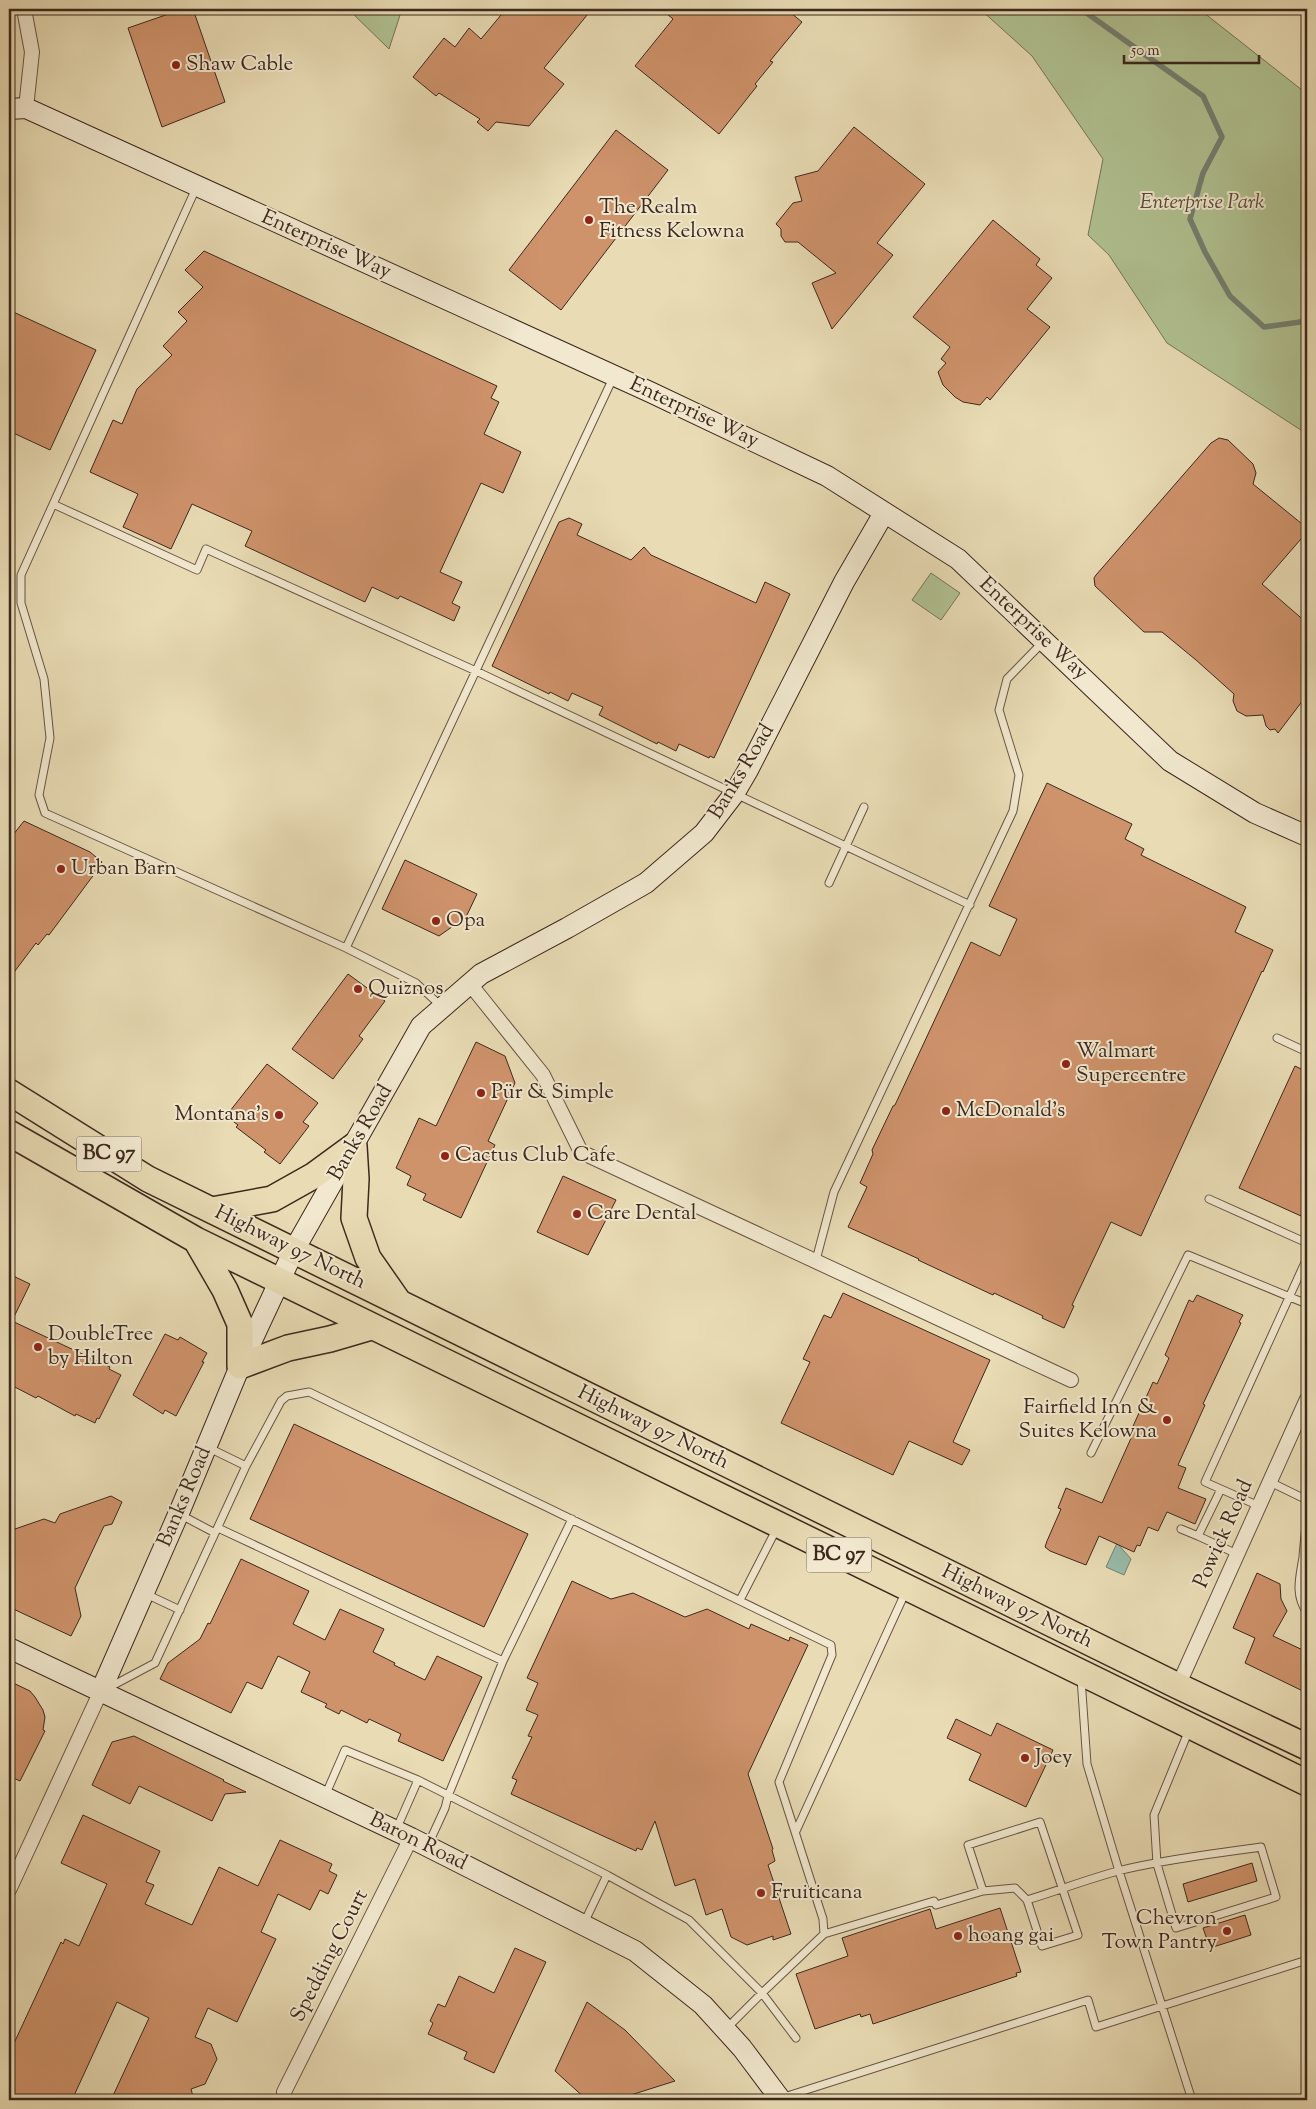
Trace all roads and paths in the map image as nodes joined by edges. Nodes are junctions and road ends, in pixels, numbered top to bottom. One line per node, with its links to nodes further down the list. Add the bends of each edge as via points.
1 (24, 9): 2 (street, via 32,52)
2 (17, 108): 3 (street, Enterprise Way)
3 (197, 186): 4 (street, Enterprise Way); 5 (lane)
4 (614, 376): 6 (street, Enterprise Way, via 827,476); 8 (lane)
5 (53, 504): 8 (lane, via 197,570 206,549); 15 (lane, via 21,575 21,603 44,678 50,738 39,795 45,812)
6 (884, 513): 7 (street, Enterprise Way, via 958,559); 9 (street, Banks Road, via 844,582)
7 (1045, 640): 11 (street, Enterprise Way, via 1170,761 1255,813); 14 (lane, via 1007,679 998,710 1019,775 1013,811)
8 (476, 671): 9 (lane); 15 (lane)
9 (734, 794): 12 (lane); 16 (street, Banks Road, via 704,833 646,883 481,974)
10 (864, 807): 12 (lane)
11 (1307, 836)
12 (846, 847): 13 (lane); 14 (lane)
13 (829, 883)
14 (970, 906): 29 (lane, via 834,1192)
15 (346, 948): 17 (lane, via 416,983)
16 (470, 984): 17 (street, Banks Road); 29 (street, via 543,1075 581,1152)
17 (443, 1007): 22 (street, Banks Road, via 421,1026)
18 (1277, 1038): 19 (lane)
19 (1307, 1052)
20 (9, 1092): 24 (highway, Highway 97 North / BC 97, via 148,1179)
21 (9, 1133): 25 (highway, Highway 97 North / BC 97)
22 (354, 1146): 24 (highway, via 272,1199); 27 (street, Banks Road); 32 (highway, via 354,1218 368,1258)
23 (1209, 1199): 26 (lane)
24 (212, 1210): 27 (highway, Highway 97 North / BC 97)
25 (196, 1240): 30 (highway, Highway 97 North / BC 97); 35 (highway, via 240,1324)
26 (1307, 1243)
27 (294, 1250): 30 (street, Banks Road); 32 (highway, Highway 97 North / BC 97)
28 (1307, 1258): 31 (lane)
29 (816, 1260): 36 (street)
30 (280, 1281): 34 (highway, Highway 97 North / BC 97); 35 (street, Banks Road)
31 (1290, 1297): 33 (lane); 39 (lane, via 1188,1255); 42 (lane, via 1205,1482)
32 (400, 1303): 61 (highway, Highway 97 North / BC 97)
33 (1307, 1304)
34 (371, 1327): 35 (highway, via 288,1348); 48 (highway, Highway 97 North / BC 97)
35 (240, 1366): 38 (street, Banks Road)
36 (1071, 1380)
37 (1307, 1399): 41 (street, Powick Road)
38 (206, 1446): 40 (lane); 46 (street, Banks Road)
39 (1091, 1453)
40 (246, 1466): 47 (lane, via 281,1401 287,1396 309,1392); 50 (lane)
41 (1270, 1482): 43 (lane); 44 (street, Powick Road)
42 (1221, 1489): 44 (lane); 51 (lane)
43 (1307, 1500)
44 (1259, 1506): 52 (street, Powick Road)
45 (1307, 1513): 57 (lane, via 1298,1582 1301,1604)
46 (178, 1514): 50 (lane); 54 (street, Banks Road)
47 (572, 1520): 55 (lane); 59 (lane)
48 (779, 1526): 53 (highway, Highway 97 North / BC 97); 55 (lane)
49 (1181, 1529): 51 (lane)
50 (216, 1531): 56 (lane); 59 (lane)
51 (1198, 1536): 52 (lane)
52 (1237, 1554): 61 (street, Powick Road)
53 (907, 1588): 60 (highway, Highway 97 North / BC 97); 70 (lane)
54 (144, 1592): 56 (lane); 62 (street, Banks Road)
55 (740, 1600): 70 (lane, via 831,1645 832,1655 778,1782)
56 (180, 1610): 62 (lane, via 155,1663)
57 (1307, 1613)
58 (9, 1648): 62 (street, Baron Road)
59 (503, 1661): 68 (lane)
60 (1080, 1673): 63 (highway, Highway 97 North / BC 97); 73 (lane, via 1087,1764)
61 (1178, 1686): 63 (highway); 65 (highway, Highway 97 North / BC 97)
62 (100, 1693): 69 (street, Baron Road); 76 (street, Banks Road)
63 (1127, 1695): 64 (highway, Highway 97 North / BC 97)
64 (1190, 1726): 67 (highway, Highway 97 North / BC 97); 72 (lane, via 1154,1815)
65 (1307, 1747)
66 (418, 1780): 68 (lane); 69 (lane, via 345,1750); 71 (lane)
67 (1307, 1783)
68 (448, 1796): 71 (lane, via 445,1808); 74 (lane)
69 (325, 1797): 71 (street, Baron Road)
70 (796, 1831): 80 (lane, via 823,1920)
71 (412, 1838): 79 (street, Baron Road); 86 (street, Spedding Court)
72 (1157, 1864): 72 (lane, via 1176,1928 1276,1897 1261,1846); 73 (lane)
73 (1119, 1871): 75 (lane); 83 (lane)
74 (607, 1875): 79 (lane); 82 (lane, via 689,1920)
75 (1064, 1889): 77 (lane, via 1040,1822 968,1845); 78 (lane); 78 (lane, via 1078,1935 1069,1938 1042,1946)
76 (9, 1890)
77 (983, 1891): 78 (lane, via 1015,1888); 80 (lane, via 936,1906 934,1900)
78 (1027, 1900)
79 (584, 1924): 84 (street, Baron Road, via 635,1950 703,2005)
80 (824, 1934): 82 (lane)
81 (1307, 1960): 83 (lane)
82 (762, 1993): 84 (lane); 85 (lane)
83 (1162, 2006): 87 (lane, via 1096,2027 1088,2000); 88 (lane)
84 (726, 2030): 87 (street, Baron Road)
85 (796, 2038)
86 (284, 2092)
87 (781, 2099)
88 (1192, 2100)

